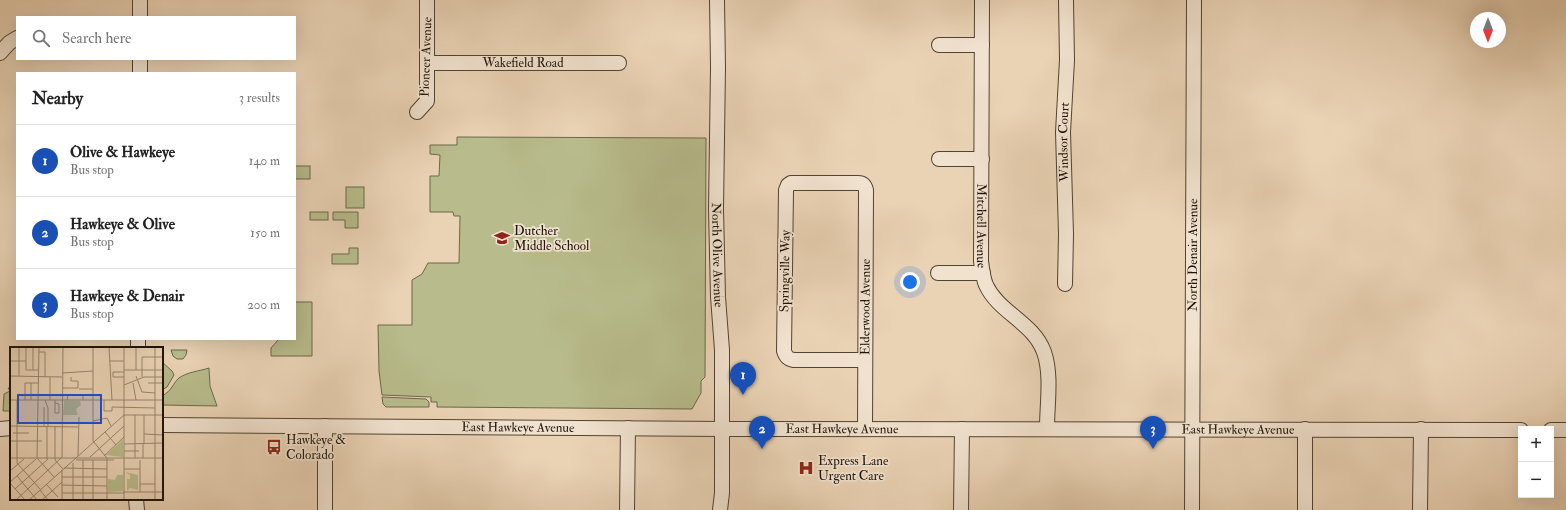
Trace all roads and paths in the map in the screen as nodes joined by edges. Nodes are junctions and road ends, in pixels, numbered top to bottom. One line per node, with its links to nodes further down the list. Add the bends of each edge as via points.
1 (140, 0): 7 (street)
2 (428, 0): 11 (street, Pioneer Avenue)
3 (717, 0): 28 (street, North Olive Avenue, via 716,209)
4 (982, 0): 9 (street, Mitchell Avenue)
5 (1066, 0): 20 (street, Windsor Court, via 1067,60 1063,132)
6 (1194, 0): 31 (street, North Denair Avenue)
7 (140, 16)
8 (939, 45): 9 (street)
9 (982, 45): 16 (street, Mitchell Avenue)
10 (140, 60): 13 (street)
11 (427, 63): 12 (street, Wakefield Road); 14 (street, Pioneer Avenue, via 427,101)
12 (619, 63)
13 (140, 72)
14 (417, 112)
15 (939, 159): 16 (street)
16 (982, 159): 19 (street, Mitchell Avenue)
17 (788, 185): 21 (street, Springville Way, via 784,351 787,358); 21 (street, Elderwood Avenue, via 794,182 858,182 864,185)
18 (938, 273): 19 (street)
19 (983, 273): 26 (street, Mitchell Avenue, via 991,294 1008,312 1025,324 1044,351 1048,373)
20 (1065, 284)
21 (865, 360): 29 (street, Elderwood Avenue)
22 (163, 425): 23 (street, East Hawkeye Avenue)
23 (326, 426): 25 (street, East Hawkeye Avenue); 39 (street)
24 (10, 428): 27 (street)
25 (628, 428): 28 (street, East Hawkeye Avenue); 40 (street)
26 (1047, 428): 30 (street, East Hawkeye Avenue); 31 (street, East Hawkeye Avenue)
27 (0, 429)
28 (723, 429): 29 (street, East Hawkeye Avenue); 41 (street, North Olive Avenue)
29 (865, 429): 30 (street, East Hawkeye Avenue)
30 (962, 429): 42 (street)
31 (1192, 429): 32 (street, East Hawkeye Avenue); 43 (street, North Denair Avenue)
32 (1305, 429): 33 (street, East Hawkeye Avenue); 44 (street)
33 (1420, 429): 34 (street, East Hawkeye Avenue); 45 (street)
34 (1518, 430)
35 (1554, 430): 36 (street)
36 (1566, 430)
37 (136, 500): 38 (street)
38 (137, 510)
39 (325, 510)
40 (627, 510)
41 (720, 510)
42 (961, 510)
43 (1192, 510)
44 (1305, 510)
45 (1420, 510)

